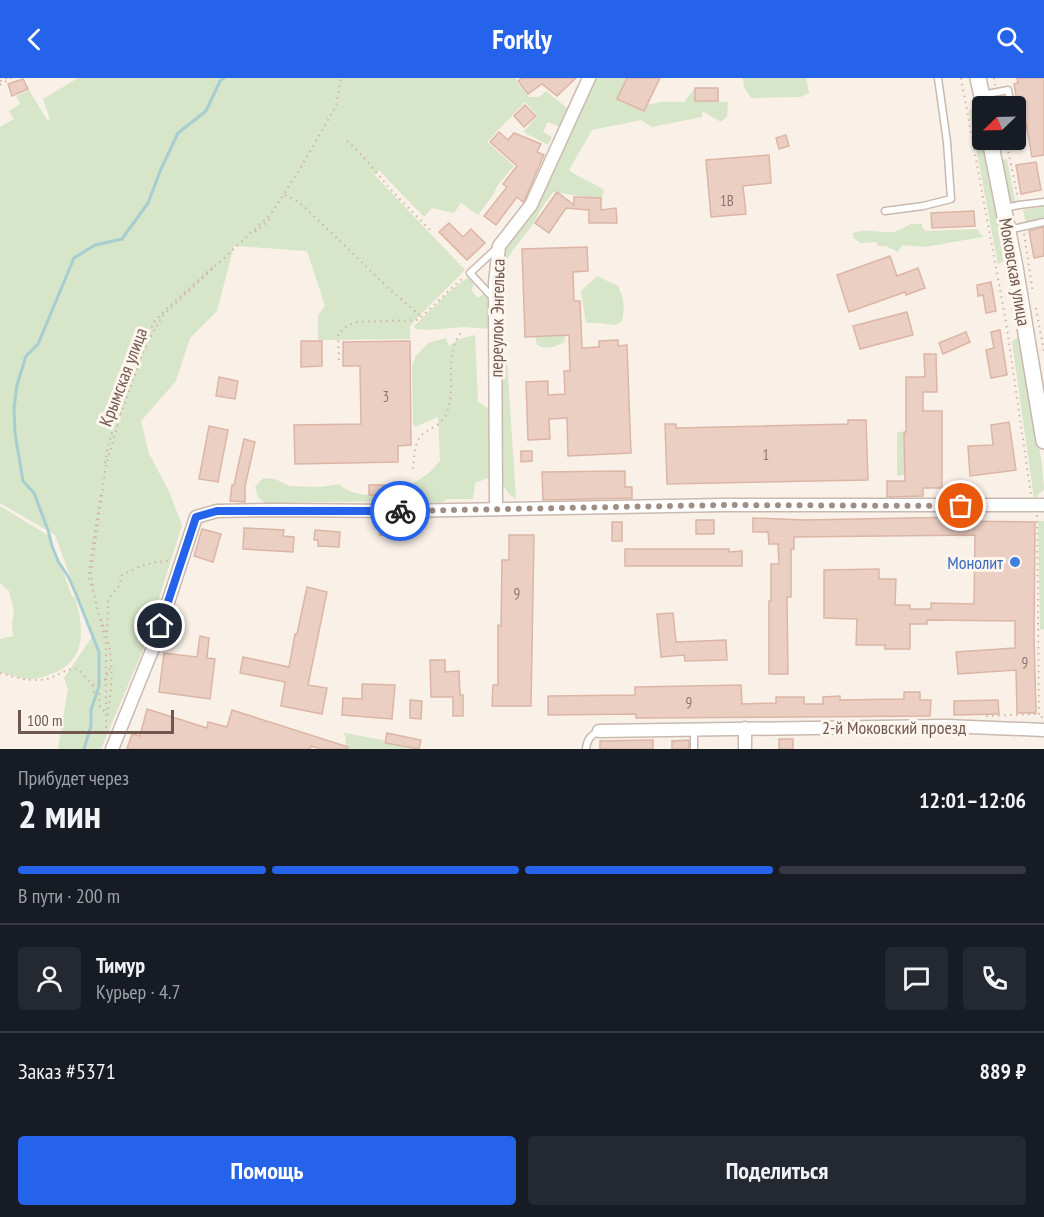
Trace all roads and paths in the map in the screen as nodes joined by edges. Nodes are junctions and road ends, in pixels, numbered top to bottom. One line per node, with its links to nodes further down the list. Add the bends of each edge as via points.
1 (9, 78): 7 (path)
2 (341, 78): 45 (path, Крымская улица, via 336,106 271,214 162,316 145,348 122,410 106,465 91,573 106,644)
3 (589, 78): 23 (street, переулок Энгельса, via 531,205)
4 (938, 78): 19 (lane, via 951,198)
5 (961, 78): 32 (path)
6 (978, 78): 8 (street)
7 (0, 80)
8 (982, 96)
9 (994, 96): 10 (lane, via 1008,90)
10 (1009, 96)
11 (347, 141): 22 (path)
12 (992, 150): 18 (street, Моковская улица)
13 (1007, 150): 17 (path)
14 (296, 171): 15 (path)
15 (285, 195): 26 (path, via 299,202); 35 (path, via 268,220 154,322 122,395 107,451 88,577)
16 (1044, 202): 17 (lane)
17 (1019, 205): 18 (lane)
18 (1004, 208): 21 (street, Моковская улица)
19 (885, 211)
20 (1044, 222): 21 (lane)
21 (1016, 228): 28 (path); 30 (street, Моковская улица)
22 (433, 233)
23 (499, 246): 24 (lane); 25 (street, переулок Энгельса)
24 (470, 273): 25 (lane); 26 (path)
25 (495, 300): 33 (street, переулок Энгельса)
26 (422, 317): 29 (path, via 356,322 345,327 338,333)
27 (462, 331): 31 (path, via 452,348 452,388 447,413 440,423 419,437)
28 (1044, 352)
29 (339, 360)
30 (1044, 441)
31 (413, 469)
32 (1038, 506): 33 (street); 40 (path, via 1039,717)
33 (496, 509): 34 (street, via 217,511 196,517)
34 (182, 561): 35 (path, via 153,562 122,575 108,602); 45 (street, via 153,648)
35 (107, 633): 36 (path)
36 (111, 652): 38 (path, via 106,679); 39 (path)
37 (0, 674): 38 (path, via 34,681 72,668 78,669)
38 (92, 685): 39 (path, via 94,693 99,694 100,707)
39 (108, 715): 45 (path, via 106,734)
40 (1044, 717)
41 (745, 728): 42 (street, 2-й Моковский проезд); 43 (street, 2-й Моковский проезд, via 946,726); 48 (street)
42 (694, 729): 44 (street, 2-й Моковский проезд); 47 (lane)
43 (1044, 730)
44 (599, 731): 46 (lane, via 591,736)
45 (110, 746)
46 (586, 749)
47 (694, 749)
48 (745, 749)

